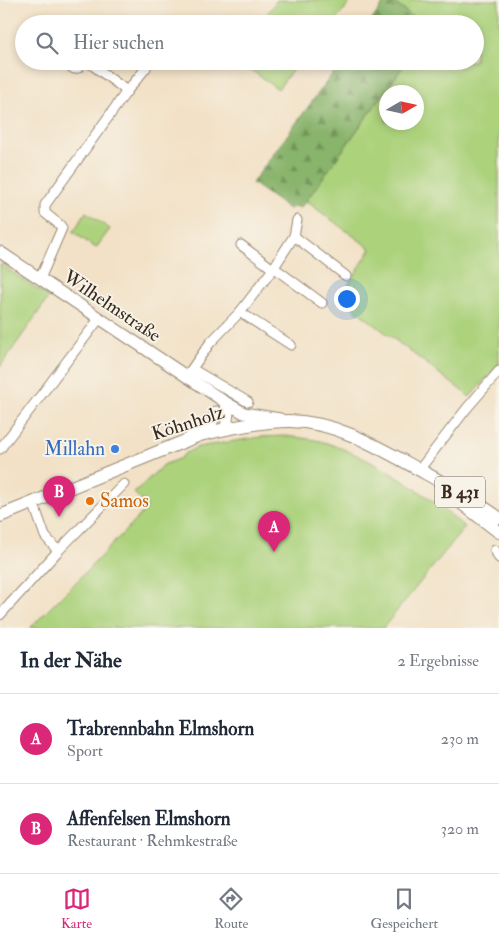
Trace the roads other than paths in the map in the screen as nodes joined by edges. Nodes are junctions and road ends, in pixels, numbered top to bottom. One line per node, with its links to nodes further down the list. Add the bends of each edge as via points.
1 (98, 70): 3 (street)
2 (144, 70): 3 (street)
3 (127, 91): 10 (street, via 45,205 45,213 62,230)
4 (297, 220): 5 (street)
5 (294, 236): 8 (street); 9 (street)
6 (240, 245): 8 (street)
7 (0, 252): 10 (main road, Wilhelmstraße)
8 (272, 269): 11 (street); 12 (street)
9 (346, 276)
10 (40, 279): 13 (main road, Wilhelmstraße)
11 (322, 303)
12 (240, 312): 14 (street); 16 (street, via 210,343)
13 (99, 319): 16 (main road, Wilhelmstraße); 24 (street)
14 (291, 345)
15 (499, 371): 25 (street)
16 (189, 373): 17 (main road, Wilhelmstraße); 19 (street)
17 (204, 389): 18 (main road, Wilhelmstraße); 20 (main road, Wilhelmstraße, via 214,402)
18 (224, 402): 21 (main road, Wilhelmstraße, via 244,412); 22 (main road, via 228,413)
19 (248, 402)
20 (216, 412): 22 (main road, Wilhelmstraße); 23 (main road, via 212,422)
21 (290, 421): 22 (main road, Köhnholz / B 431); 25 (main road, Köhnholz / B 431, via 357,436)
22 (226, 428): 23 (main road, Köhnholz / B 431)
23 (179, 443): 27 (main road, Köhnholz / B 431)
24 (0, 449)
25 (420, 470): 29 (main road, B 431); 30 (main road, B 431)
26 (124, 484): 31 (street)
27 (32, 502): 28 (main road, Köhnholz / B 431); 31 (street, via 45,536)
28 (0, 516)
29 (499, 518)
30 (499, 532)
31 (58, 551): 32 (street)
32 (0, 614)

